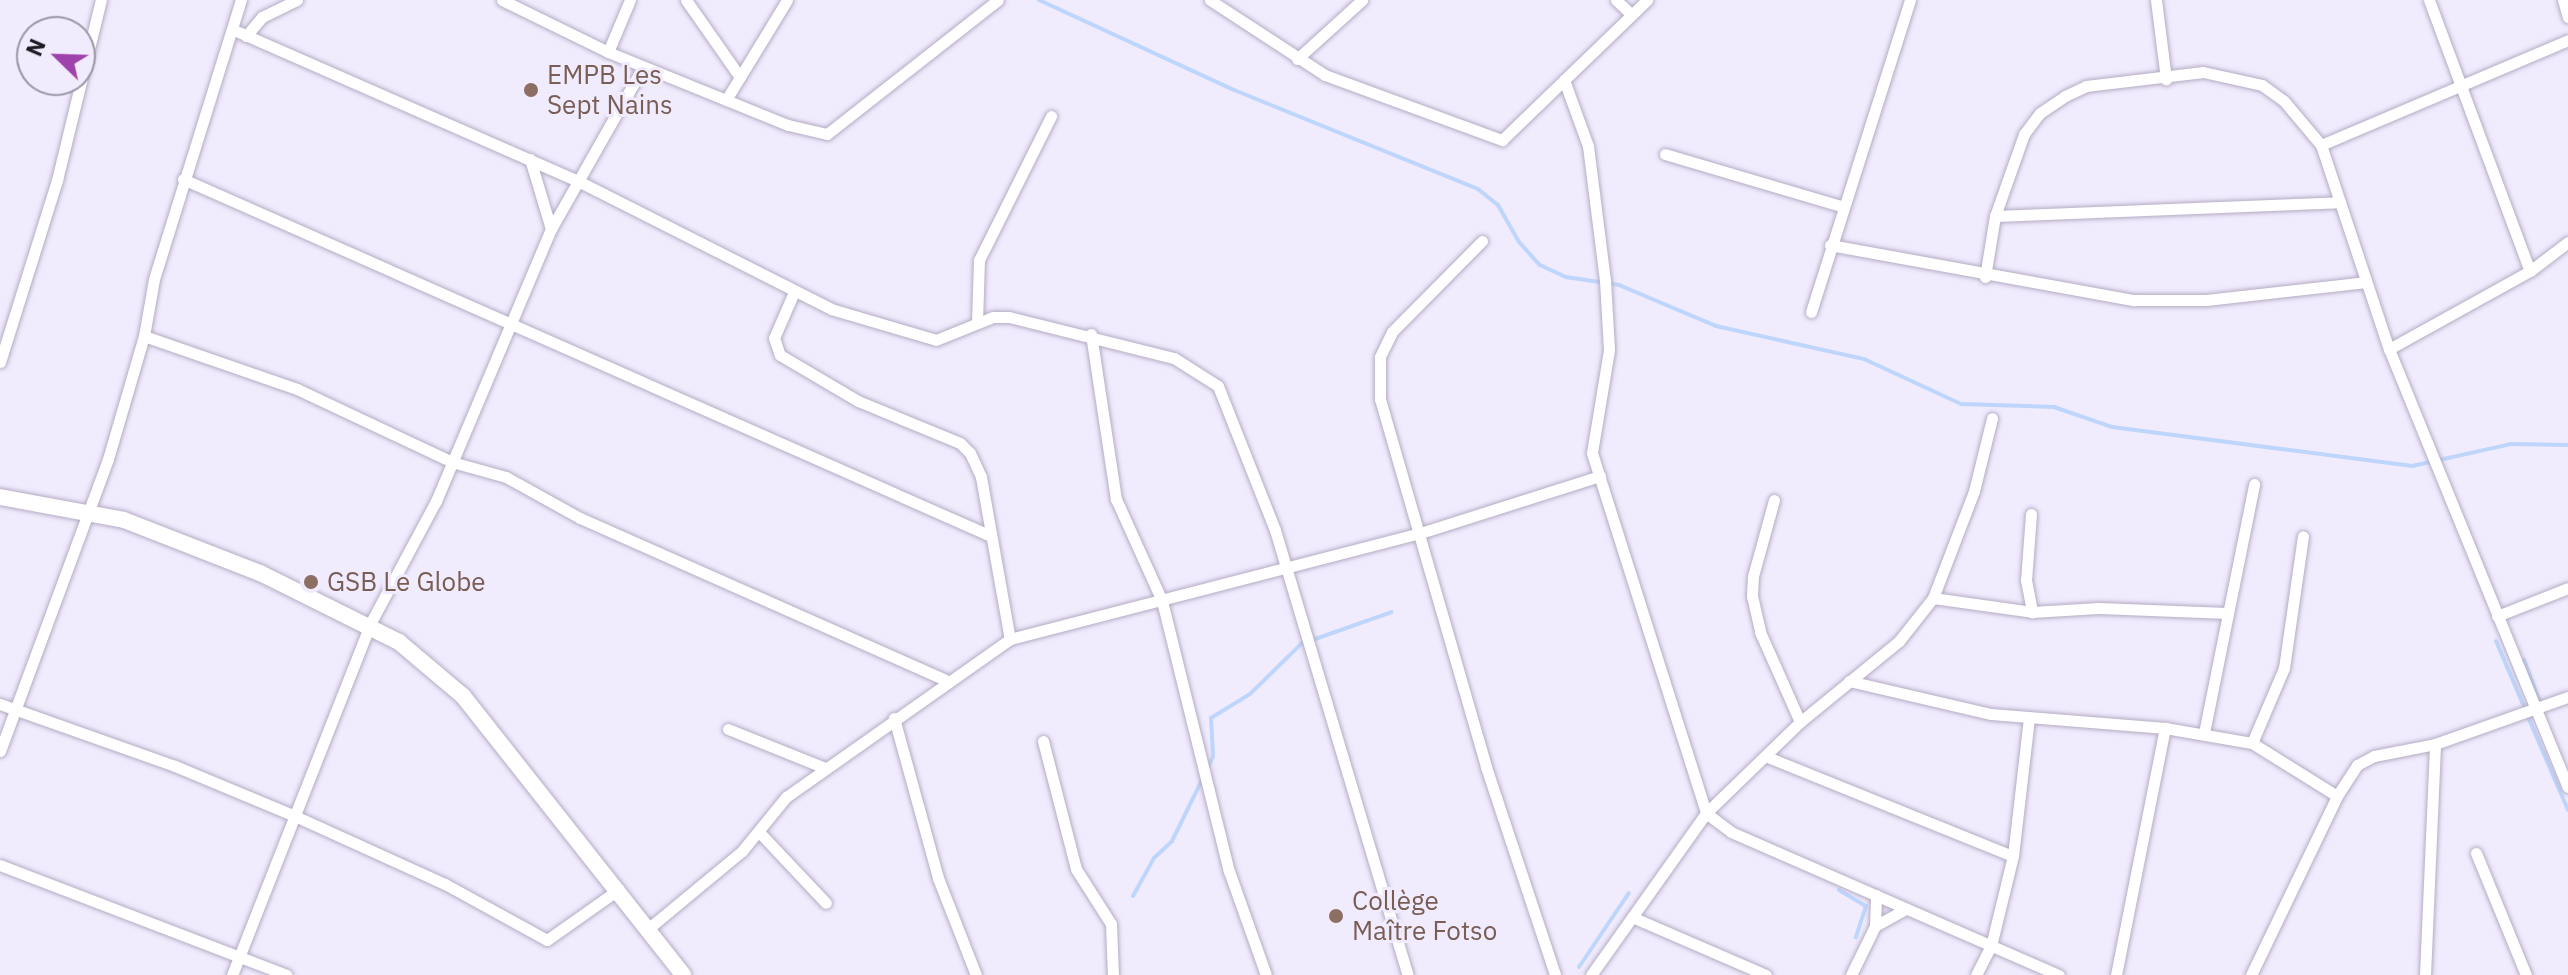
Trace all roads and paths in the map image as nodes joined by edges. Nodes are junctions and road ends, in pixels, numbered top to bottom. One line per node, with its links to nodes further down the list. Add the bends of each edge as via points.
1 (101, 0): 53 (street, via 57,180)
2 (241, 0): 19 (street)
3 (297, 0): 20 (street, via 262,17)
4 (502, 0): 22 (street)
5 (630, 0): 22 (street)
6 (686, 0): 25 (street)
7 (787, 0): 25 (street)
8 (998, 0): 29 (street, via 827,134)
9 (1362, 0): 23 (street)
10 (1616, 0): 17 (street)
11 (1647, 0): 17 (street)
12 (1910, 0): 37 (street)
13 (2156, 0): 26 (street)
14 (2429, 0): 28 (street)
15 (2563, 0): 18 (street)
16 (1218, 2): 23 (street)
17 (1630, 13): 27 (street)
18 (2568, 17)
19 (234, 30): 20 (street); 34 (street)
20 (246, 36): 33 (street)
21 (2568, 40): 28 (street)
22 (608, 52): 24 (street)
23 (1297, 59): 27 (street, via 1325,75 1502,140)
24 (643, 67): 29 (street); 35 (street)
25 (740, 77): 29 (street)
26 (2166, 79): 31 (street, via 2203,72 2262,85 2284,101); 38 (street, via 2086,86 2040,113 2024,134)
27 (1564, 80): 56 (street, via 1588,146 1603,250 1609,350 1591,441)
28 (2461, 82): 31 (street); 43 (street)
29 (726, 100)
30 (1051, 116): 49 (street, via 979,260)
31 (2321, 145): 36 (street)
32 (1665, 154): 37 (street)
33 (530, 159): 35 (street); 39 (street)
34 (183, 179): 48 (street); 51 (street)
35 (578, 181): 39 (street); 46 (street)
36 (2340, 202): 38 (street); 45 (street)
37 (1841, 206): 42 (street)
38 (1995, 216): 44 (street)
39 (551, 229): 48 (street)
40 (1482, 241): 62 (street, via 1392,332 1380,357 1380,399 1414,505)
41 (2568, 242): 43 (street)
42 (1830, 245): 44 (street); 47 (street)
43 (2530, 271): 52 (street)
44 (1985, 277): 45 (street, via 2134,300 2253,296)
45 (2366, 282): 52 (street)
46 (794, 292): 49 (street, via 916,338 936,340); 63 (street, via 774,338 780,355 858,401 960,443 981,477)
47 (1811, 312)
48 (512, 321): 55 (street); 63 (street, via 847,477)
49 (977, 323): 50 (street, via 1009,317)
50 (1091, 334): 65 (street, via 1174,358 1218,386 1236,421); 68 (street, via 1116,499)
51 (144, 336): 55 (street, via 297,389); 60 (street)
52 (2389, 349): 71 (street)
53 (0, 362)
54 (1992, 418): 67 (street, via 1974,491)
55 (452, 462): 72 (street, via 421,534); 74 (street, via 506,477 580,518)
56 (1600, 476): 62 (street); 94 (street)
57 (2254, 484): 70 (street)
58 (0, 497): 60 (main road)
59 (1774, 500): 82 (street, via 1752,596 1760,632)
60 (88, 513): 72 (main road, via 171,537); 79 (street)
61 (2031, 514): 69 (street, via 2026,580)
62 (1417, 534): 65 (street); 117 (street, via 1522,885)
63 (991, 536): 73 (street)
64 (2303, 536): 87 (street, via 2284,668)
65 (1286, 568): 68 (street); 116 (street, via 1328,693)
66 (2568, 588): 71 (street)
67 (1933, 598): 69 (street); 75 (street, via 1899,641)
68 (1162, 601): 73 (street); 115 (street, via 1229,871)
69 (2032, 612): 70 (street, via 2098,608)
70 (2228, 613): 85 (street)
71 (2497, 616): 78 (street)
72 (370, 624): 95 (street); 100 (main road, via 463,696)
73 (1010, 639): 74 (street)
74 (945, 680): 80 (street)
75 (1849, 681): 81 (street, via 1938,705); 82 (street)
76 (2568, 697): 78 (street)
77 (0, 704): 79 (street)
78 (2535, 710): 88 (street); 92 (street)
79 (18, 711): 89 (street); 95 (street, via 175,766)
80 (894, 718): 91 (street); 113 (street, via 938,878)
81 (2029, 718): 83 (street); 98 (street)
82 (1800, 722): 90 (street)
83 (2165, 728): 85 (street); 124 (street)
84 (728, 729): 91 (street)
85 (2204, 733): 87 (street)
86 (1043, 741): 114 (street, via 1076,869 1111,924)
87 (2252, 743): 93 (street)
88 (2435, 744): 93 (street, via 2364,760); 126 (street)
89 (0, 751)
90 (1765, 756): 94 (street); 98 (street)
91 (825, 768): 96 (street, via 786,797)
92 (2568, 787)
93 (2337, 796): 125 (street)
94 (1706, 813): 101 (street, via 1731,832); 104 (street)
95 (295, 816): 100 (street, via 445,884 547,940); 108 (street)
96 (760, 833): 102 (street); 106 (street)
97 (2476, 853): 127 (street)
98 (2013, 856): 107 (street)
99 (0, 865): 108 (street)
100 (619, 889): 106 (main road)
101 (1876, 895): 103 (street); 105 (street)
102 (826, 903)
103 (1906, 909): 105 (street); 107 (street)
104 (1632, 917): 109 (street); 118 (street)
105 (1875, 926): 121 (street)
106 (649, 928): 112 (main road)
107 (1991, 946): 122 (street); 123 (street)
108 (239, 954): 110 (street); 111 (street)
109 (1737, 963): 119 (street); 120 (street)
110 (232, 975)
111 (287, 975)
112 (683, 975)
113 (976, 975)
114 (1113, 975)
115 (1266, 975)
116 (1408, 975)
117 (1555, 975)
118 (1591, 975)
119 (1728, 975)
120 (1766, 975)
121 (1851, 975)
122 (1976, 975)
123 (2059, 975)
124 (2116, 975)
125 (2251, 975)
126 (2425, 975)
127 (2526, 975)

